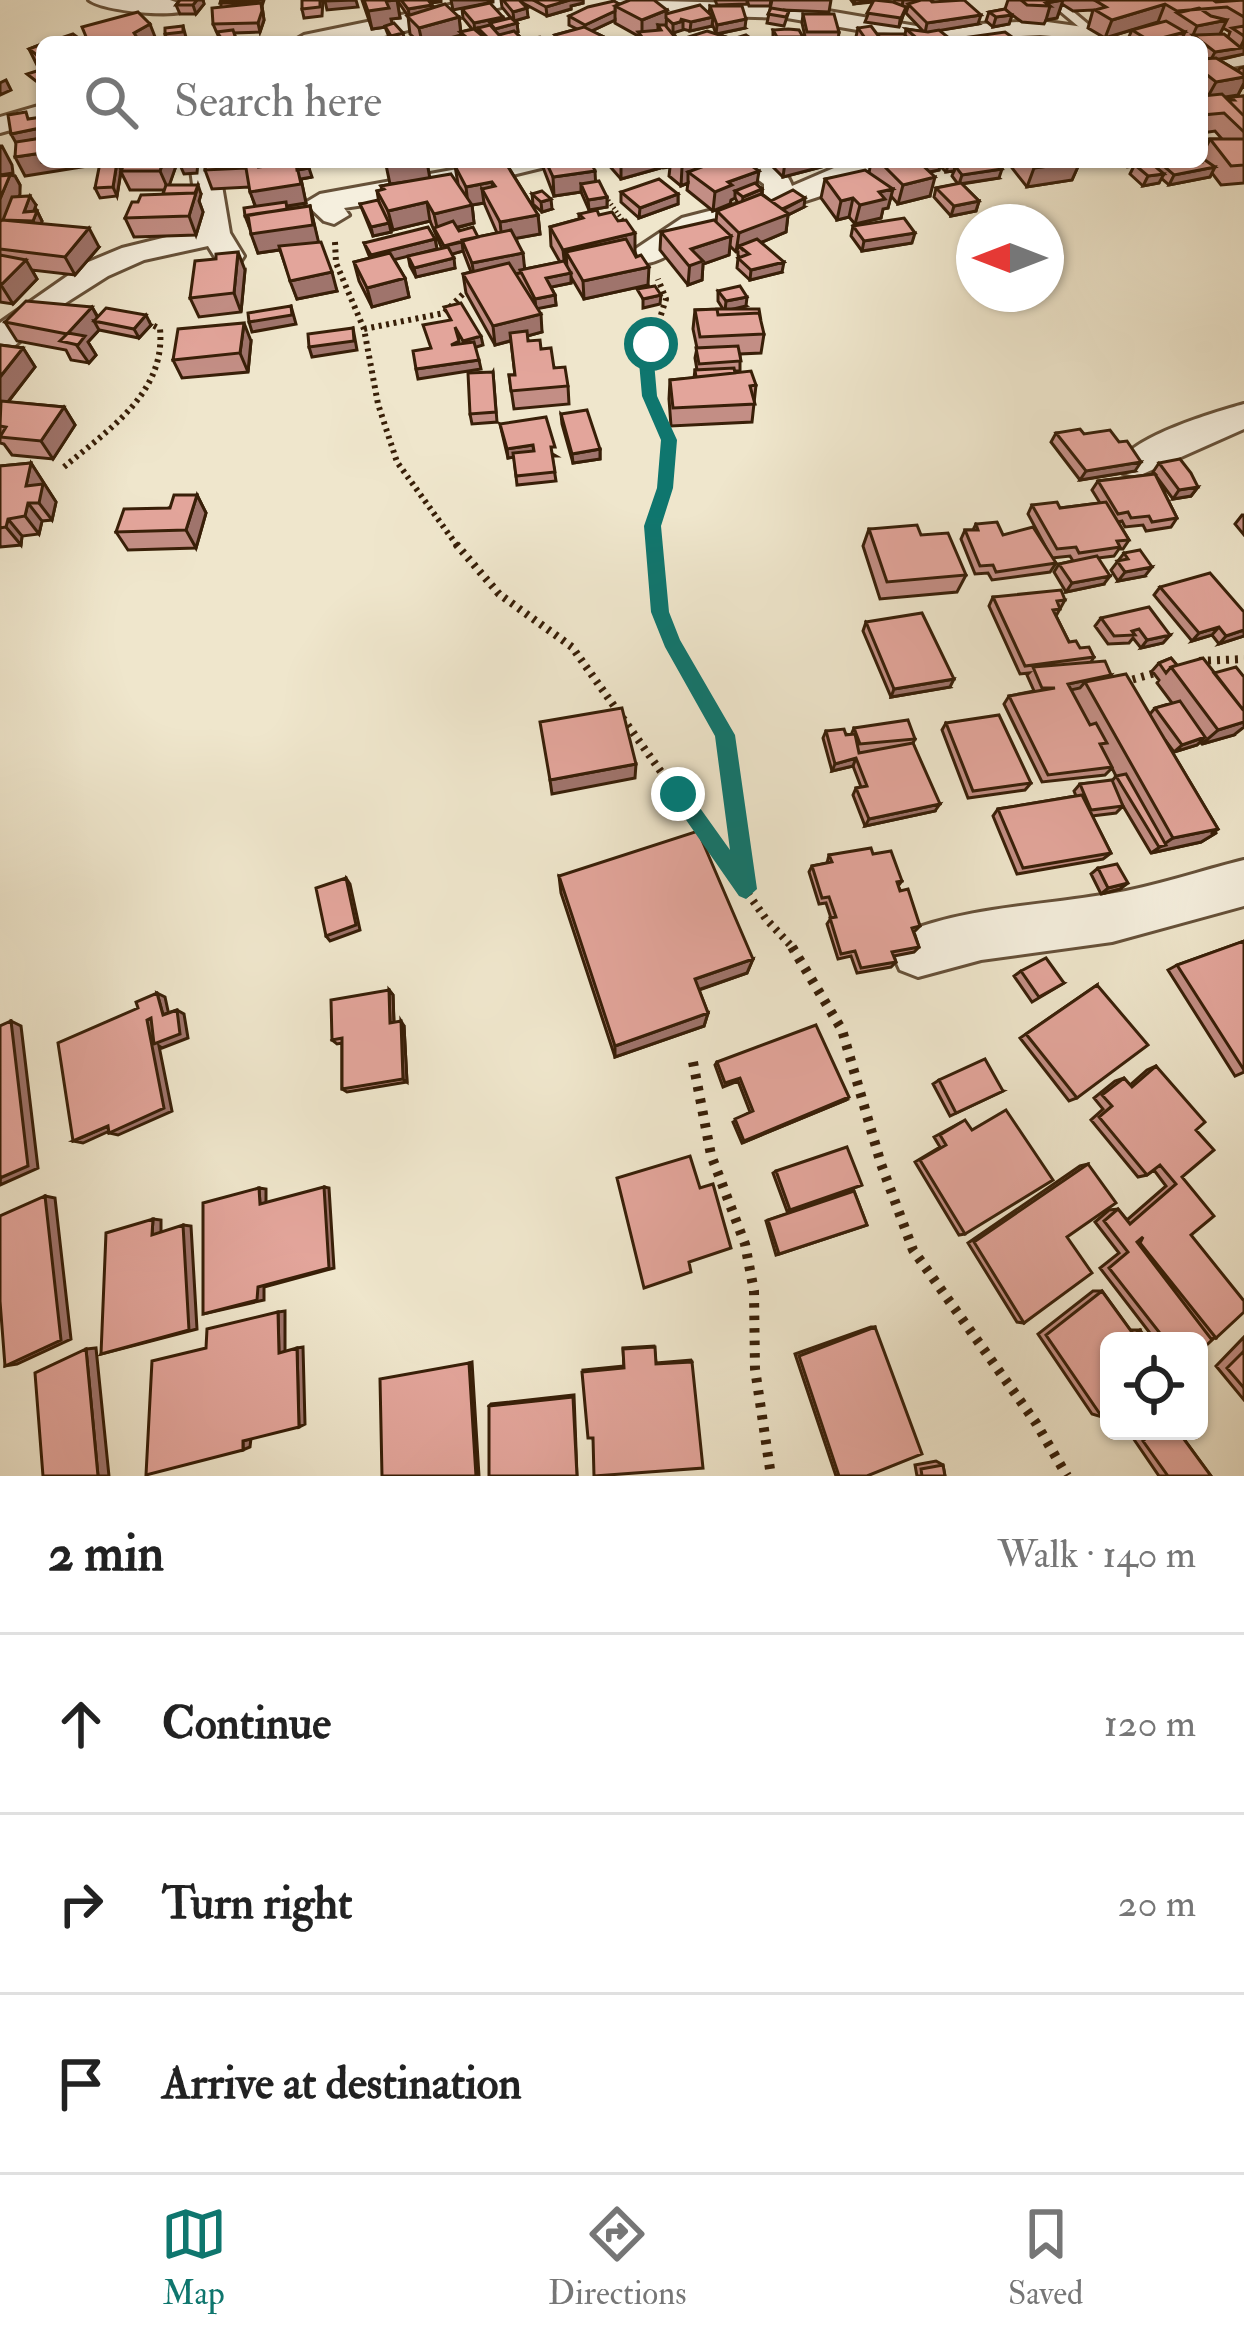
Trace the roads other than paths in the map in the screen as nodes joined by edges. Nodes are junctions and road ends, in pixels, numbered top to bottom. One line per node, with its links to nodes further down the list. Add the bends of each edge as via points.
1 (100, 0): 5 (street)
2 (502, 0): 7 (street)
3 (625, 0): 8 (street, via 787,11 922,34 1001,26)
4 (1052, 0): 9 (lane)
5 (184, 4): 6 (street)
6 (162, 36)
7 (342, 36)
8 (1078, 36)
9 (1097, 36)
10 (1244, 58): 11 (street)
11 (1208, 64)
12 (1208, 69): 13 (street)
13 (1230, 85)
14 (36, 115): 15 (street)
15 (0, 125)
16 (204, 168): 22 (street)
17 (505, 168): 21 (street, via 320,203)
18 (758, 168): 20 (street, via 778,181)
19 (858, 168): 20 (street)
20 (778, 202): 23 (street, via 692,224)
21 (334, 215)
22 (214, 233): 24 (street); 25 (street, via 131,255 30,311)
23 (646, 256)
24 (235, 264)
25 (0, 341)
26 (1244, 416): 27 (street)
27 (1136, 464)
28 (1244, 883): 29 (street, via 1112,918)
29 (918, 952)

